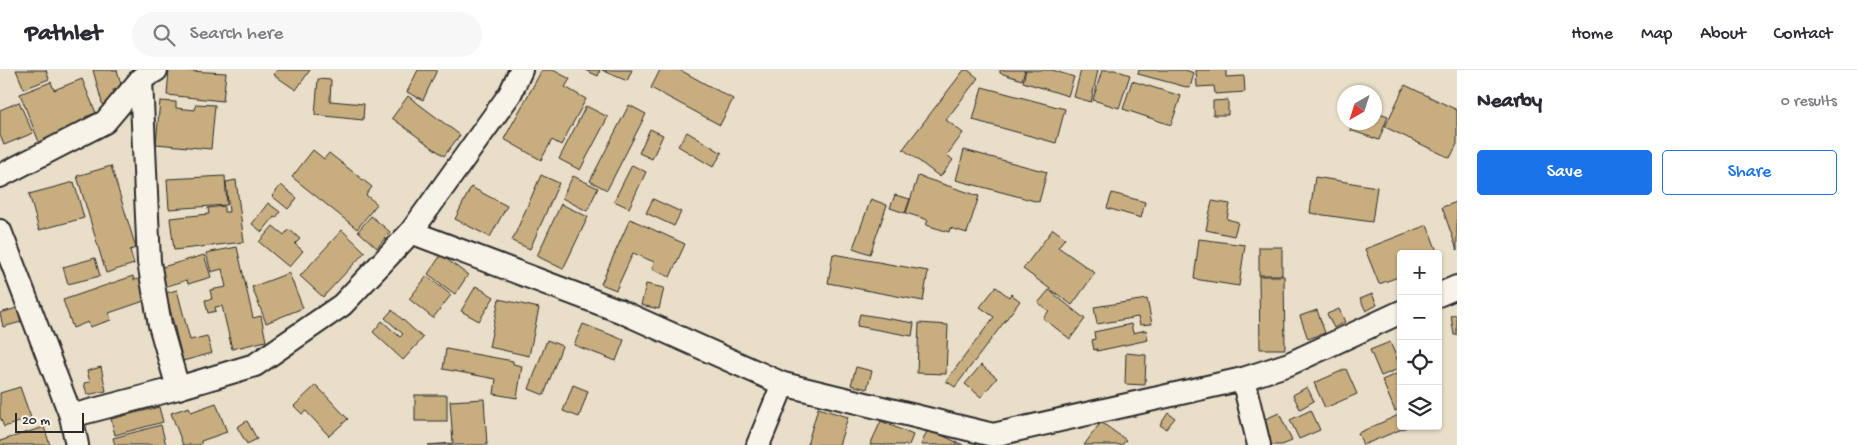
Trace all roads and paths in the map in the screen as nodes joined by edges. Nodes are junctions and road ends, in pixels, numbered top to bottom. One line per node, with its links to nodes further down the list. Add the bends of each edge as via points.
1 (521, 70): 5 (street, via 510,94)
2 (148, 74): 3 (street, via 106,122); 11 (street, via 149,262 160,326)
3 (0, 176)
4 (0, 231): 12 (street)
5 (411, 232): 10 (street, via 620,312); 11 (street, via 342,305 255,365)
6 (1457, 287): 7 (street)
7 (1442, 293)
8 (1397, 314): 9 (street, via 1289,364)
9 (1243, 379): 13 (street); 16 (street)
10 (783, 384): 13 (street); 15 (street)
11 (178, 388): 12 (street)
12 (71, 416): 14 (street)
13 (1000, 440)
14 (78, 445)
15 (758, 445)
16 (1259, 445)

